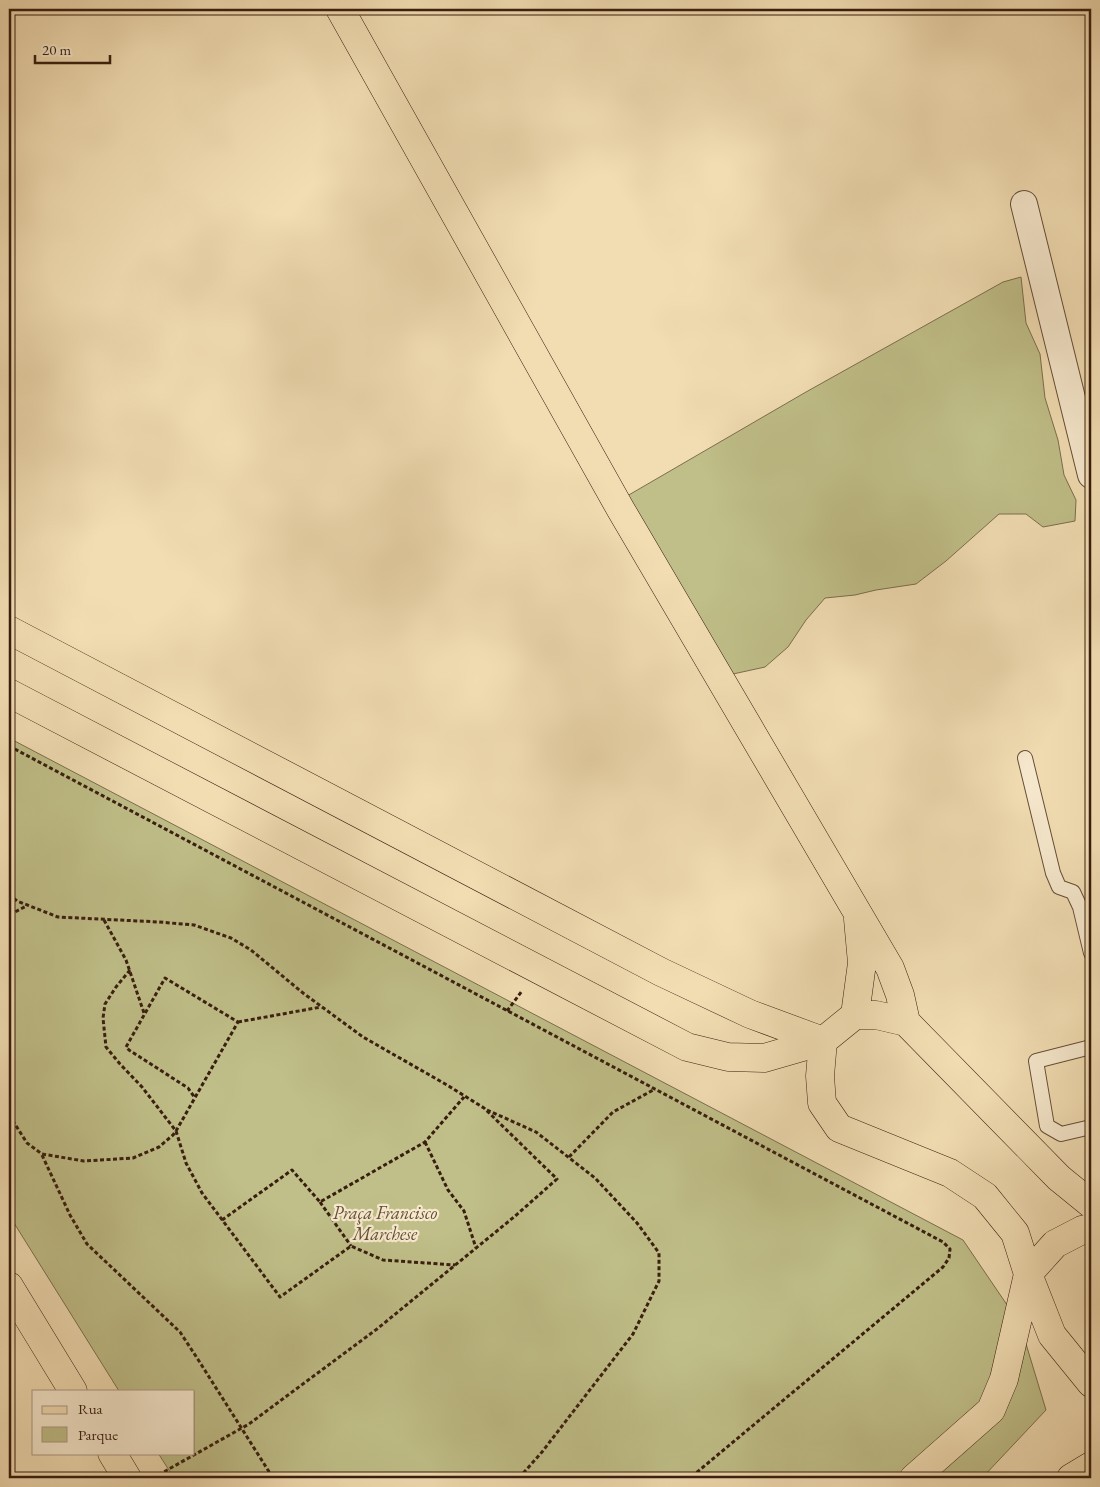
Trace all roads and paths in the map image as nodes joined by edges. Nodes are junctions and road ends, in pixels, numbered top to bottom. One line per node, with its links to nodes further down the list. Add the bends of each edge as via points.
1 (340, 9): 10 (main road, via 621,510)
2 (1024, 204): 3 (street)
3 (1091, 476)
4 (9, 630): 20 (main road, via 661,972 750,1014)
5 (9, 693): 20 (main road, via 687,1047 728,1058 764,1058)
6 (9, 746): 22 (path)
7 (1024, 758): 13 (lane, via 1052,873 1059,887 1073,892 1080,906)
8 (9, 894): 9 (path)
9 (28, 905): 11 (path); 12 (path, via 58,917)
10 (858, 912): 17 (main road, via 862,963); 19 (main road, via 890,968)
11 (9, 913)
12 (104, 920): 14 (path); 15 (path, via 194,925 231,938 251,950)
13 (1091, 954)
14 (130, 970): 16 (path); 28 (path, via 105,1004 106,1047)
15 (321, 1007): 18 (path); 23 (path, via 363,1037)
16 (145, 1014): 18 (path, via 165,978); 24 (path, via 126,1047 188,1088)
17 (855, 1015): 19 (main road, via 876,1015); 20 (main road)
18 (238, 1022): 24 (path)
19 (906, 1022): 33 (main road, via 1059,1178)
20 (823, 1041): 39 (main road, via 822,1103 840,1128 950,1173 985,1196 1015,1233)
21 (1091, 1047): 27 (lane, via 1036,1061 1047,1126 1062,1134)
22 (655, 1089): 31 (path, via 613,1112); 50 (path, via 950,1249 943,1267)
23 (464, 1096): 25 (path); 29 (path)
24 (195, 1098): 28 (path)
25 (484, 1108): 31 (path, via 536,1132); 37 (path, via 557,1179)
26 (9, 1115): 30 (path, via 26,1143)
27 (1091, 1127)
28 (176, 1131): 30 (path, via 159,1147 133,1158 84,1161); 34 (path, via 186,1163)
29 (425, 1142): 32 (path); 37 (path, via 448,1190 464,1211)
30 (42, 1154): 43 (path, via 70,1216 87,1244 180,1332)
31 (569, 1157): 49 (path, via 595,1178 637,1222 659,1253 659,1281 633,1334)
32 (320, 1202): 34 (path, via 292,1170); 36 (path)
33 (1091, 1204)
34 (222, 1220): 36 (path, via 280,1297)
35 (1091, 1228): 39 (main road, via 1055,1244)
36 (351, 1246): 38 (path, via 383,1260)
37 (476, 1248): 38 (path)
38 (455, 1265): 43 (path, via 377,1329)
39 (1028, 1274): 41 (main road, via 1052,1335); 51 (main road, via 1004,1379 991,1410)
40 (9, 1286): 42 (main road)
41 (1091, 1382)
42 (72, 1390)
43 (241, 1429): 47 (path); 48 (path)
44 (113, 1454): 46 (main road)
45 (1091, 1466): 52 (main road)
46 (127, 1478)
47 (153, 1478)
48 (273, 1478)
49 (519, 1478)
50 (690, 1478)
51 (914, 1478)
52 (1071, 1478)

